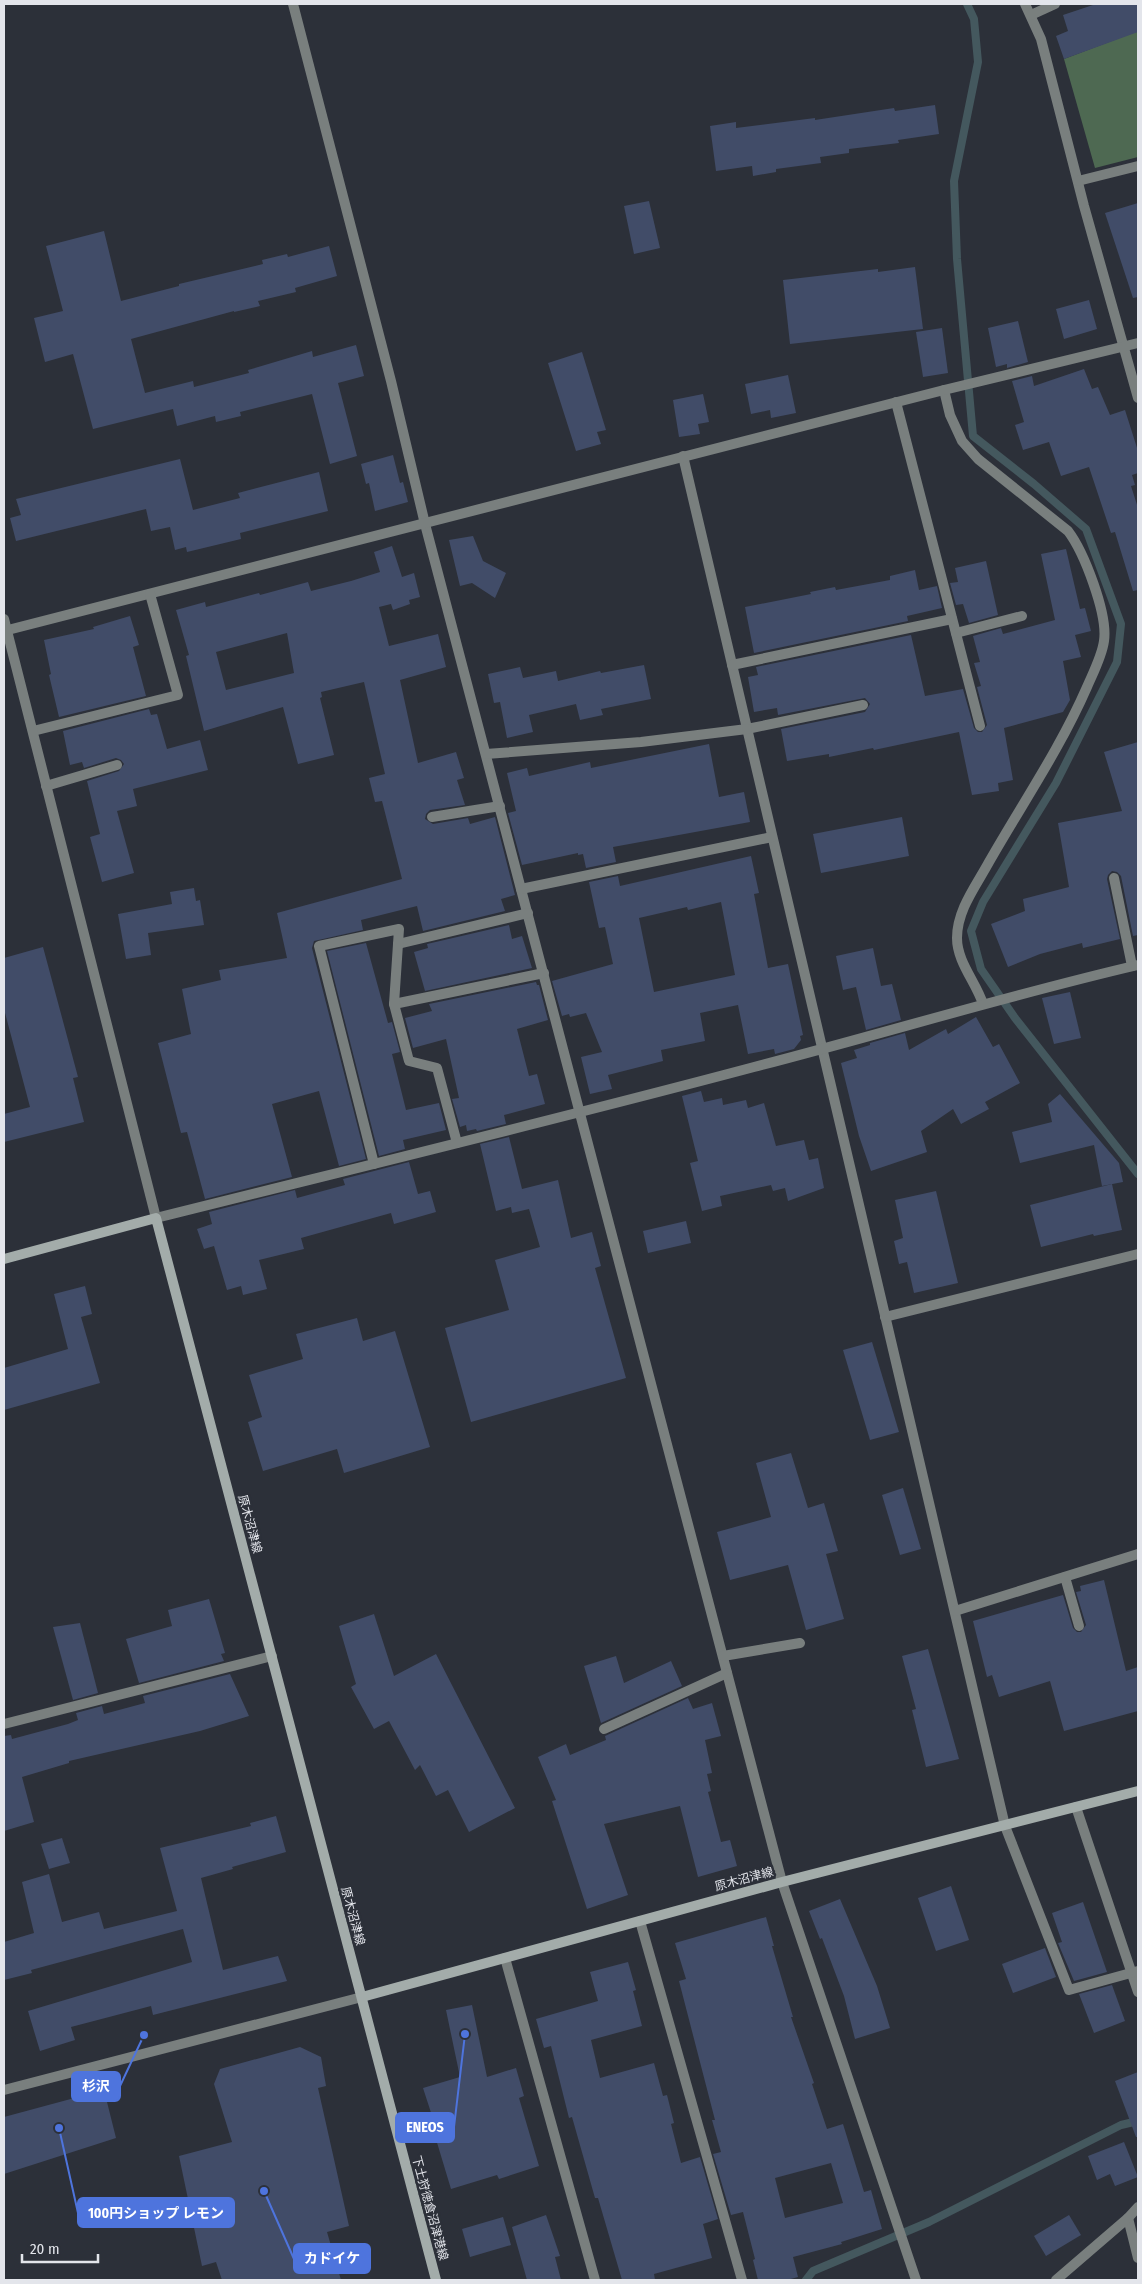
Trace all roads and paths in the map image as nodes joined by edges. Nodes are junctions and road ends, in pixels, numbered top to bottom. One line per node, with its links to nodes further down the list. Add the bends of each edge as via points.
1 (293, 4): 13 (street)
2 (1026, 4): 4 (street)
3 (1055, 4): 4 (street)
4 (1030, 16): 6 (street, via 1041,40)
5 (1138, 166): 6 (street)
6 (1078, 181): 8 (street)
7 (1138, 343): 8 (street)
8 (1123, 347): 9 (street); 10 (street)
9 (948, 389): 11 (street); 37 (street, via 950,415 962,441 978,459 1068,531 1077,543 1101,610 1104,641 1083,696 1060,742 961,914 958,951)
10 (1138, 398)
11 (896, 402): 12 (street); 16 (street)
12 (683, 456): 13 (street); 20 (street)
13 (425, 524): 14 (street); 25 (street)
14 (150, 594): 18 (street); 24 (street, via 178,695)
15 (1022, 616): 19 (street)
16 (952, 618): 19 (street); 20 (street)
17 (4, 619): 18 (street)
18 (5, 631): 24 (street)
19 (956, 634): 22 (street)
20 (732, 665): 23 (street)
21 (863, 706): 23 (street)
22 (980, 726)
23 (747, 729): 25 (street, via 640,742); 30 (street)
24 (33, 731): 27 (street)
25 (486, 754): 28 (street)
26 (117, 765): 27 (street)
27 (46, 786): 43 (street)
28 (500, 806): 29 (street); 32 (street)
29 (432, 817)
30 (772, 837): 32 (street); 39 (street)
31 (1114, 878): 35 (street)
32 (521, 889): 33 (street)
33 (528, 913): 34 (street); 36 (street)
34 (398, 944): 38 (street); 42 (street, via 399,929 320,946)
35 (1135, 966): 37 (street)
36 (544, 973): 38 (street); 40 (street)
37 (986, 1003): 39 (street)
38 (394, 1004): 41 (street, via 409,1061 437,1068)
39 (822, 1050): 40 (street); 46 (street)
40 (580, 1113): 41 (street); 53 (street)
41 (457, 1143): 42 (street)
42 (374, 1164): 43 (street)
43 (156, 1218): 45 (main road); 52 (main road, 原木沼津線)
44 (1138, 1254): 46 (street)
45 (4, 1259)
46 (885, 1317): 49 (street)
47 (1138, 1554): 48 (street)
48 (1065, 1577): 49 (street); 50 (street)
49 (955, 1612): 59 (street)
50 (1079, 1626)
51 (800, 1643): 53 (street)
52 (272, 1656): 55 (street); 65 (main road, 原木沼津線)
53 (723, 1656): 54 (street)
54 (727, 1673): 56 (street); 60 (street)
55 (4, 1724)
56 (604, 1729)
57 (1138, 1791): 58 (main road, 原木沼津線)
58 (1076, 1807): 59 (main road, 原木沼津線); 63 (street)
59 (1005, 1826): 60 (main road, 原木沼津線); 63 (street, via 1070,1990)
60 (782, 1882): 61 (main road, 原木沼津線); 73 (street)
61 (640, 1921): 62 (main road, 原木沼津線); 72 (street)
62 (504, 1958): 65 (main road, 原木沼津線); 71 (street)
63 (1135, 1971): 64 (street)
64 (1138, 1992)
65 (362, 1996): 66 (street); 70 (main road, 下土狩徳倉沼津港線)
66 (4, 2090)
67 (1138, 2207): 68 (street)
68 (1128, 2218): 69 (street); 74 (street)
69 (1138, 2258)
70 (436, 2280)
71 (595, 2280)
72 (742, 2280)
73 (916, 2280)
74 (1056, 2280)

